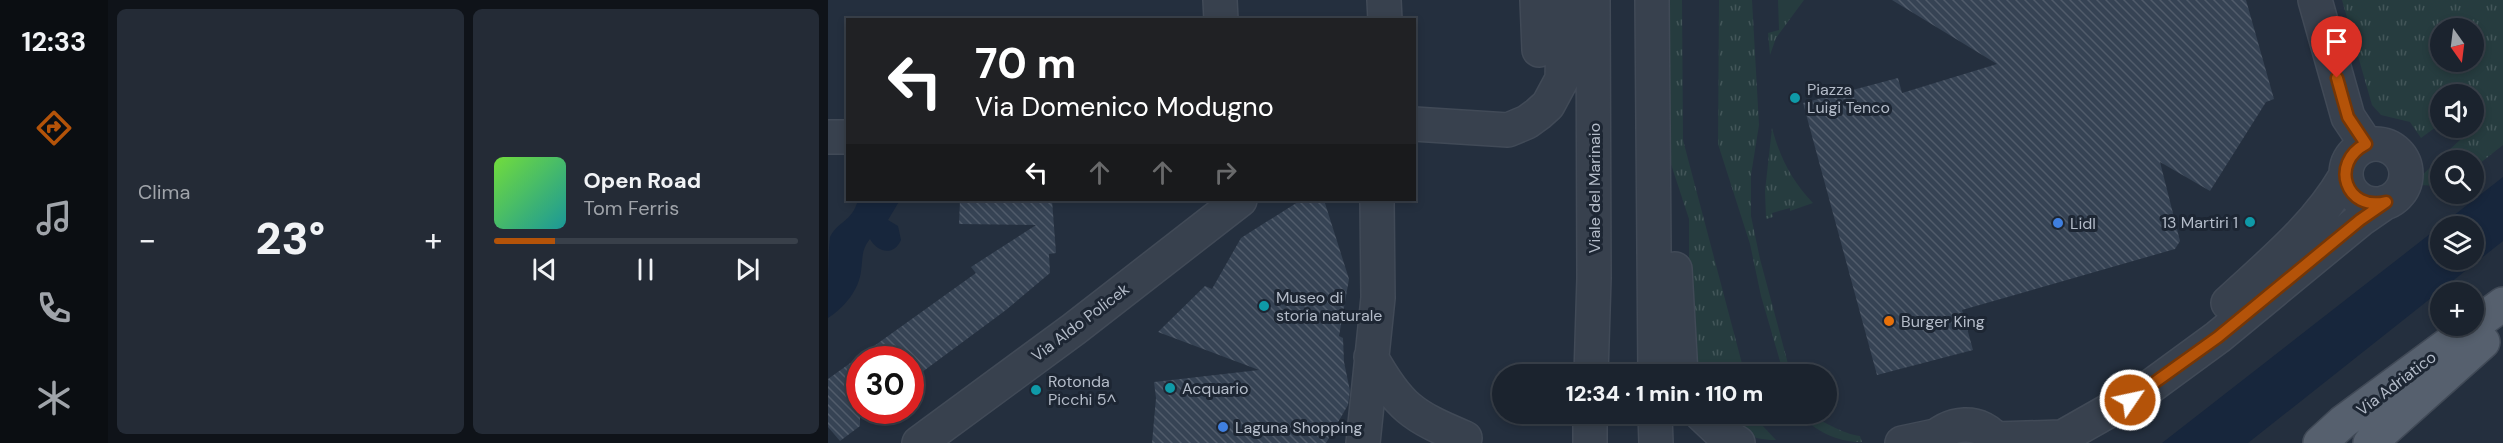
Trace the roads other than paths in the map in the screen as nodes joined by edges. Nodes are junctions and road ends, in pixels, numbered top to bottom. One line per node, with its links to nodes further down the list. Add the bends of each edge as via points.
1 (1220, 0): 8 (street)
2 (1384, 0): 9 (street)
3 (1537, 0): 10 (street)
4 (1564, 0): 11 (street, via 1562,79 1548,105 1527,122 1508,130)
5 (1593, 0): 25 (street, Viale del Marinaio)
6 (1652, 0): 16 (street)
7 (2315, 0): 14 (street, via 2348,117)
8 (1221, 18)
9 (1385, 18)
10 (1539, 50)
11 (1423, 128)
12 (828, 137): 13 (street)
13 (846, 137)
14 (2366, 144): 15 (street, via 2350,157); 19 (street, via 2387,145 2403,159 2406,179 2402,189)
15 (2345, 177): 19 (street, via 2352,194 2360,200 2377,205); 28 (street, via 2317,218 2206,324)
16 (1654, 196): 26 (street); 27 (street, via 1675,257)
17 (1355, 201): 21 (street)
18 (1377, 201): 21 (street)
19 (2386, 202): 28 (street)
20 (1231, 203): 37 (street, Via Aldo Policek, via 1074,328)
21 (1377, 239): 24 (street, via 1378,298)
22 (2503, 304): 32 (main road, Via Adriatico)
23 (2503, 325): 45 (main road)
24 (1371, 357): 33 (street, via 1388,388 1410,411); 38 (street)
25 (1591, 364)
26 (1655, 364)
27 (1680, 364)
28 (2147, 389): 35 (street)
29 (1590, 424): 40 (street)
30 (1655, 424): 41 (street)
31 (1712, 424): 42 (street)
32 (2332, 433): 44 (main road, Via Adriatico)
33 (1474, 440): 39 (street, via 1426,437)
34 (1933, 440): 36 (street, via 1949,426 1972,425); 43 (street)
35 (2056, 440): 36 (street)
36 (1997, 441)
37 (919, 443)
38 (1363, 443)
39 (1413, 443)
40 (1590, 443)
41 (1656, 443)
42 (1738, 443)
43 (1902, 443)
44 (2314, 443)
45 (2370, 443)

